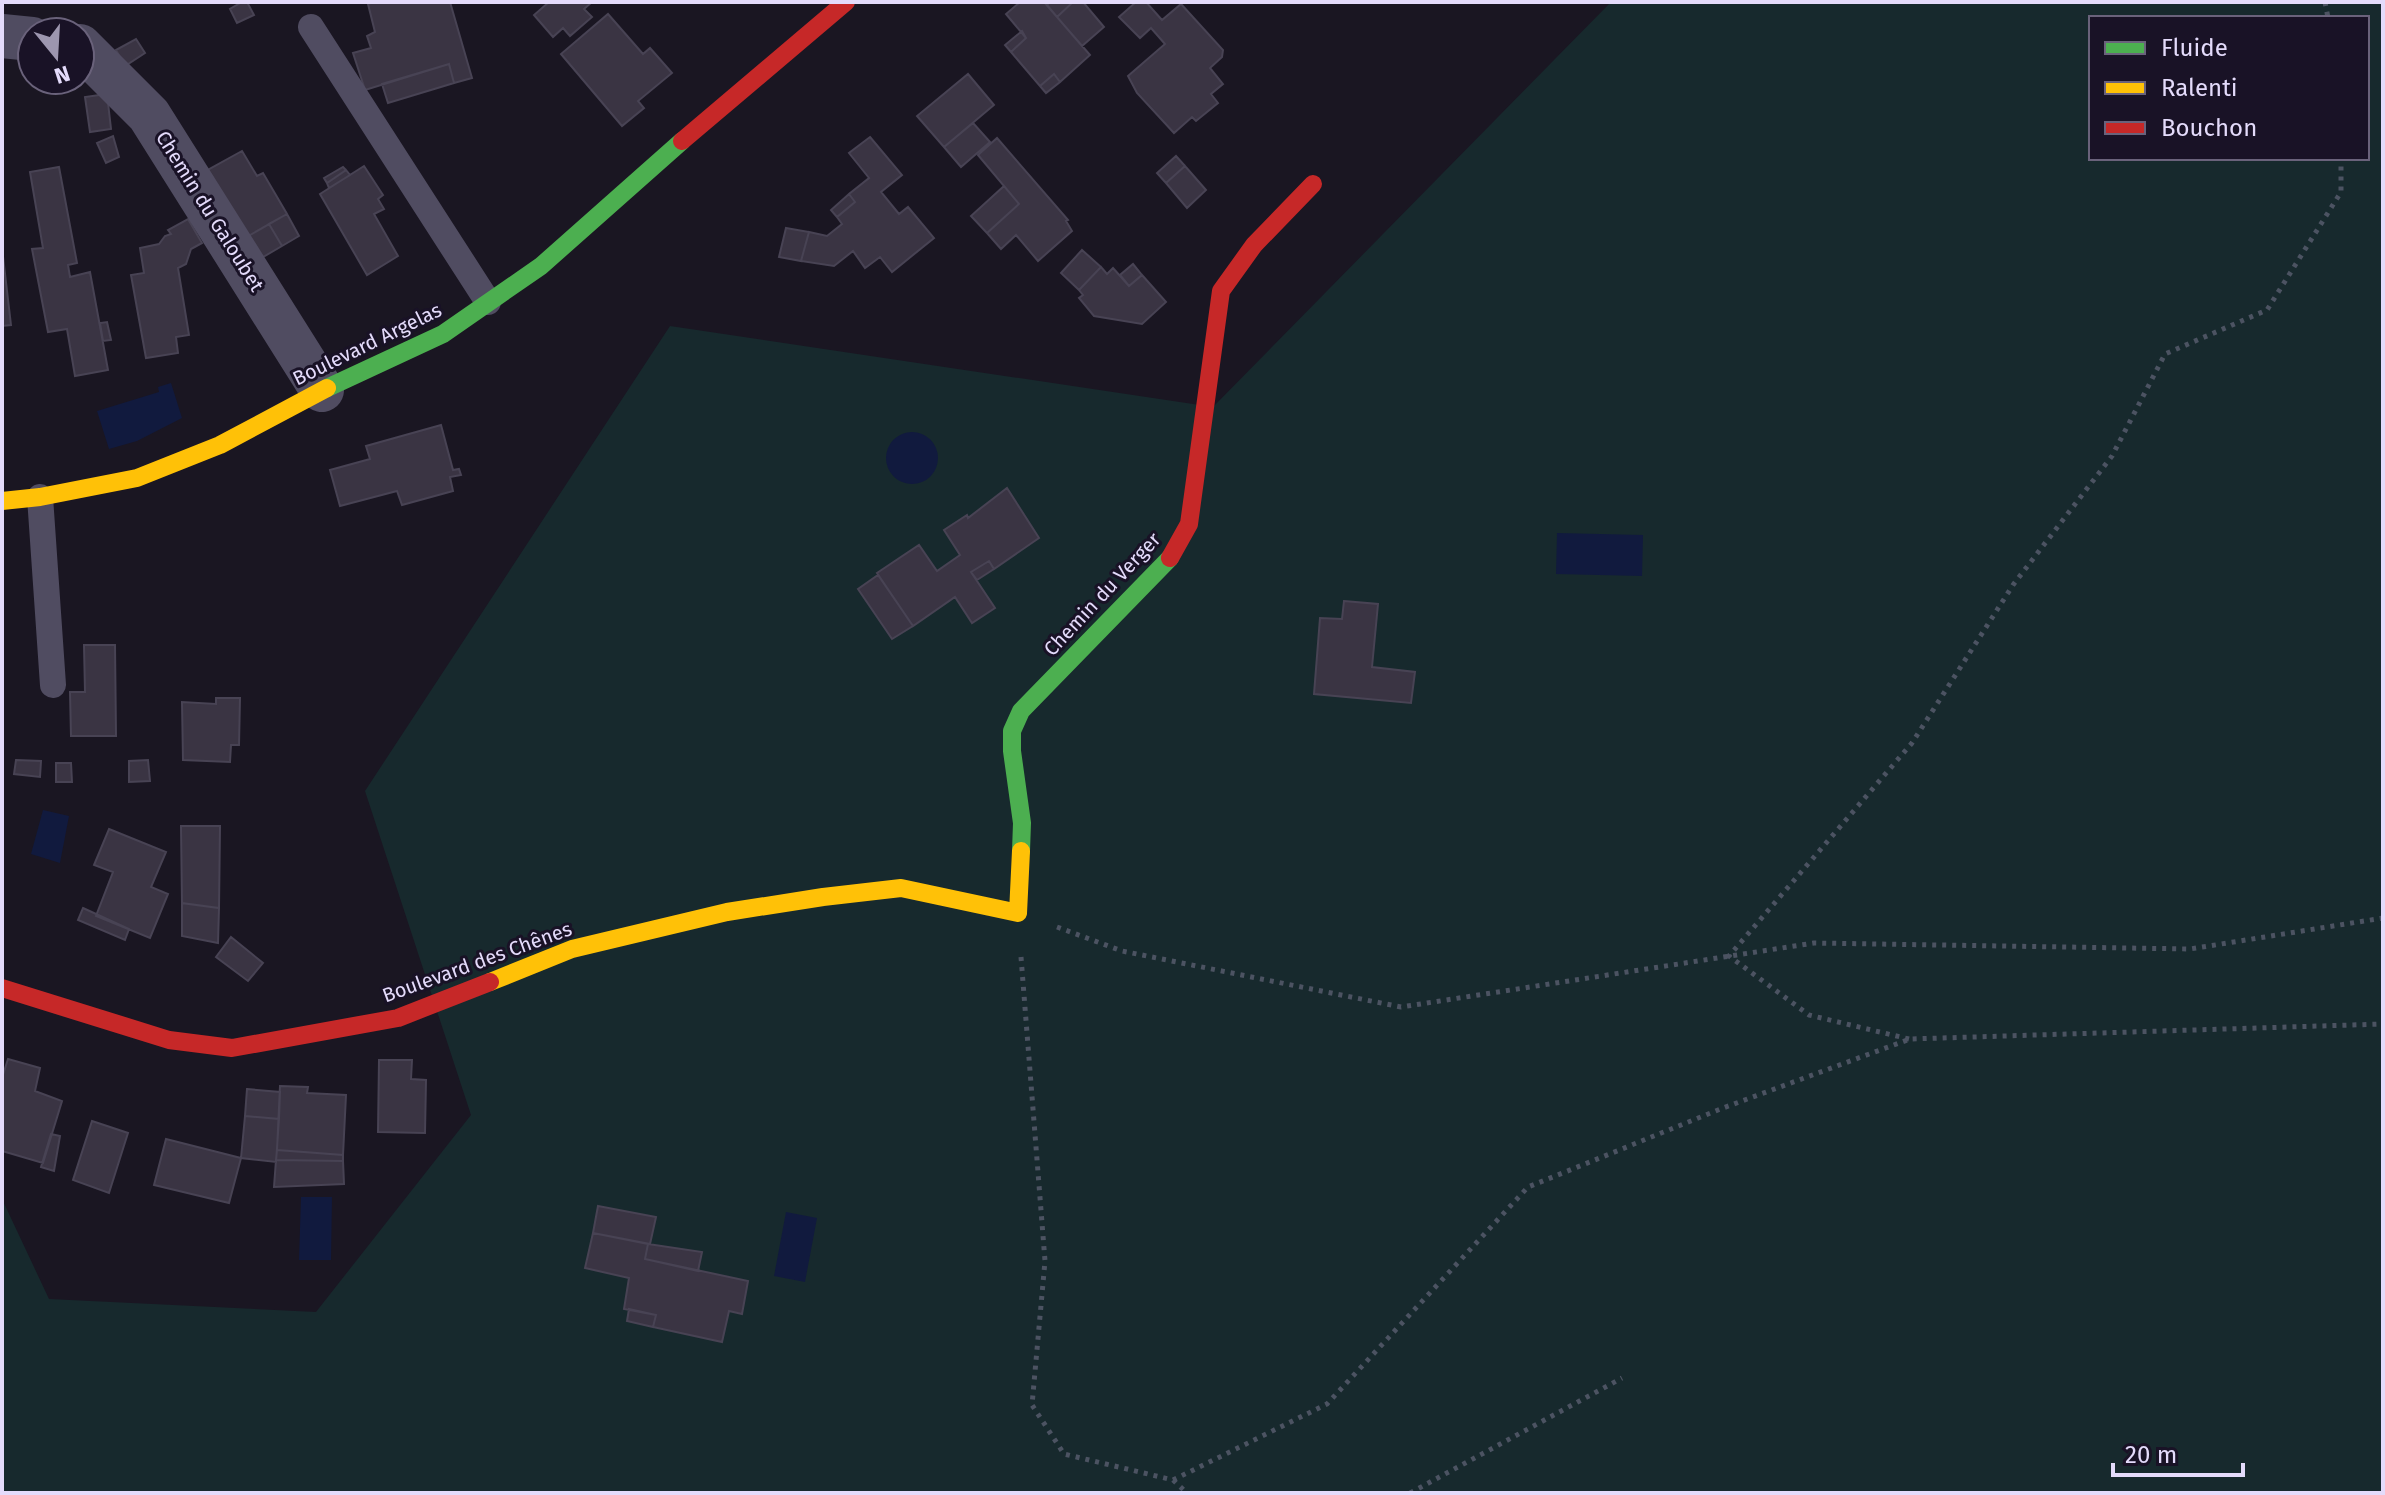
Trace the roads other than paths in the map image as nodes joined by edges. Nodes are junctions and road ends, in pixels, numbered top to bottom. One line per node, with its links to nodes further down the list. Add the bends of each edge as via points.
1 (846, 2): 5 (street, Boulevard Argelas, via 541,266)
2 (311, 27): 5 (lane)
3 (96, 62): 6 (street, Chemin du Galoubet, via 149,115)
4 (1313, 184): 10 (street, Chemin du Verger, via 1254,245 1221,291 1196,487 1189,524 1174,554 1021,711 1012,731 1022,823)
5 (488, 302): 6 (street, Boulevard Argelas, via 443,334)
6 (322, 390): 7 (street, Boulevard Argelas, via 220,445 137,478)
7 (40, 497): 8 (street, Boulevard Argelas); 9 (lane)
8 (2, 501)
9 (53, 685)
10 (1018, 913): 11 (street, Boulevard des Chênes, via 901,888 727,912 572,949 398,1018 232,1048 169,1040)
11 (2, 988)

